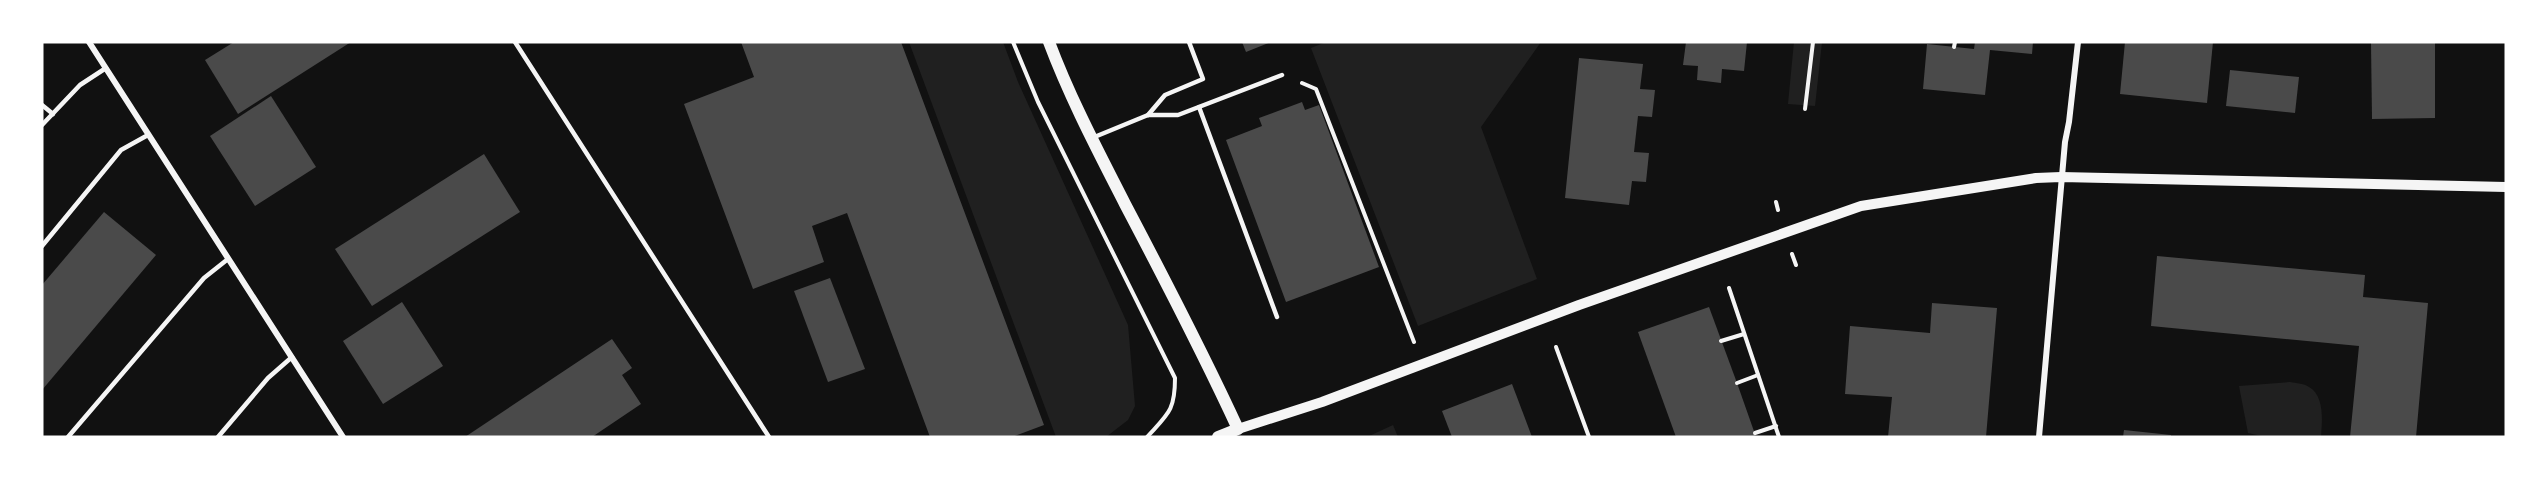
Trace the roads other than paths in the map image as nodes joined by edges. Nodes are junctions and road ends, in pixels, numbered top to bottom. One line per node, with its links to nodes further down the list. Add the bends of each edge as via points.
1 (89, 42): 6 (street)
2 (514, 42): 25 (lane)
3 (1049, 42): 14 (main road)
4 (1189, 42): 11 (lane, via 1203,79 1165,95)
5 (2078, 42): 15 (street)
6 (106, 68): 10 (lane, via 80,85); 13 (street)
7 (1282, 75): 9 (lane)
8 (42, 105): 10 (lane)
9 (1199, 107): 11 (lane, via 1178,115); 19 (lane)
10 (53, 114): 12 (lane)
11 (1148, 115): 14 (lane)
12 (42, 125)
13 (148, 135): 17 (lane, via 121,150); 18 (street)
14 (1092, 138): 21 (main road)
15 (2061, 177): 16 (street); 21 (street, via 1860,206); 27 (street)
16 (2506, 187)
17 (42, 246)
18 (228, 259): 20 (street); 22 (lane, via 204,278)
19 (1277, 317)
20 (292, 357): 23 (lane, via 268,378); 24 (street)
21 (1238, 429): 26 (main road)
22 (68, 437)
23 (218, 437)
24 (343, 437)
25 (769, 437)
26 (1218, 437)
27 (2039, 437)

